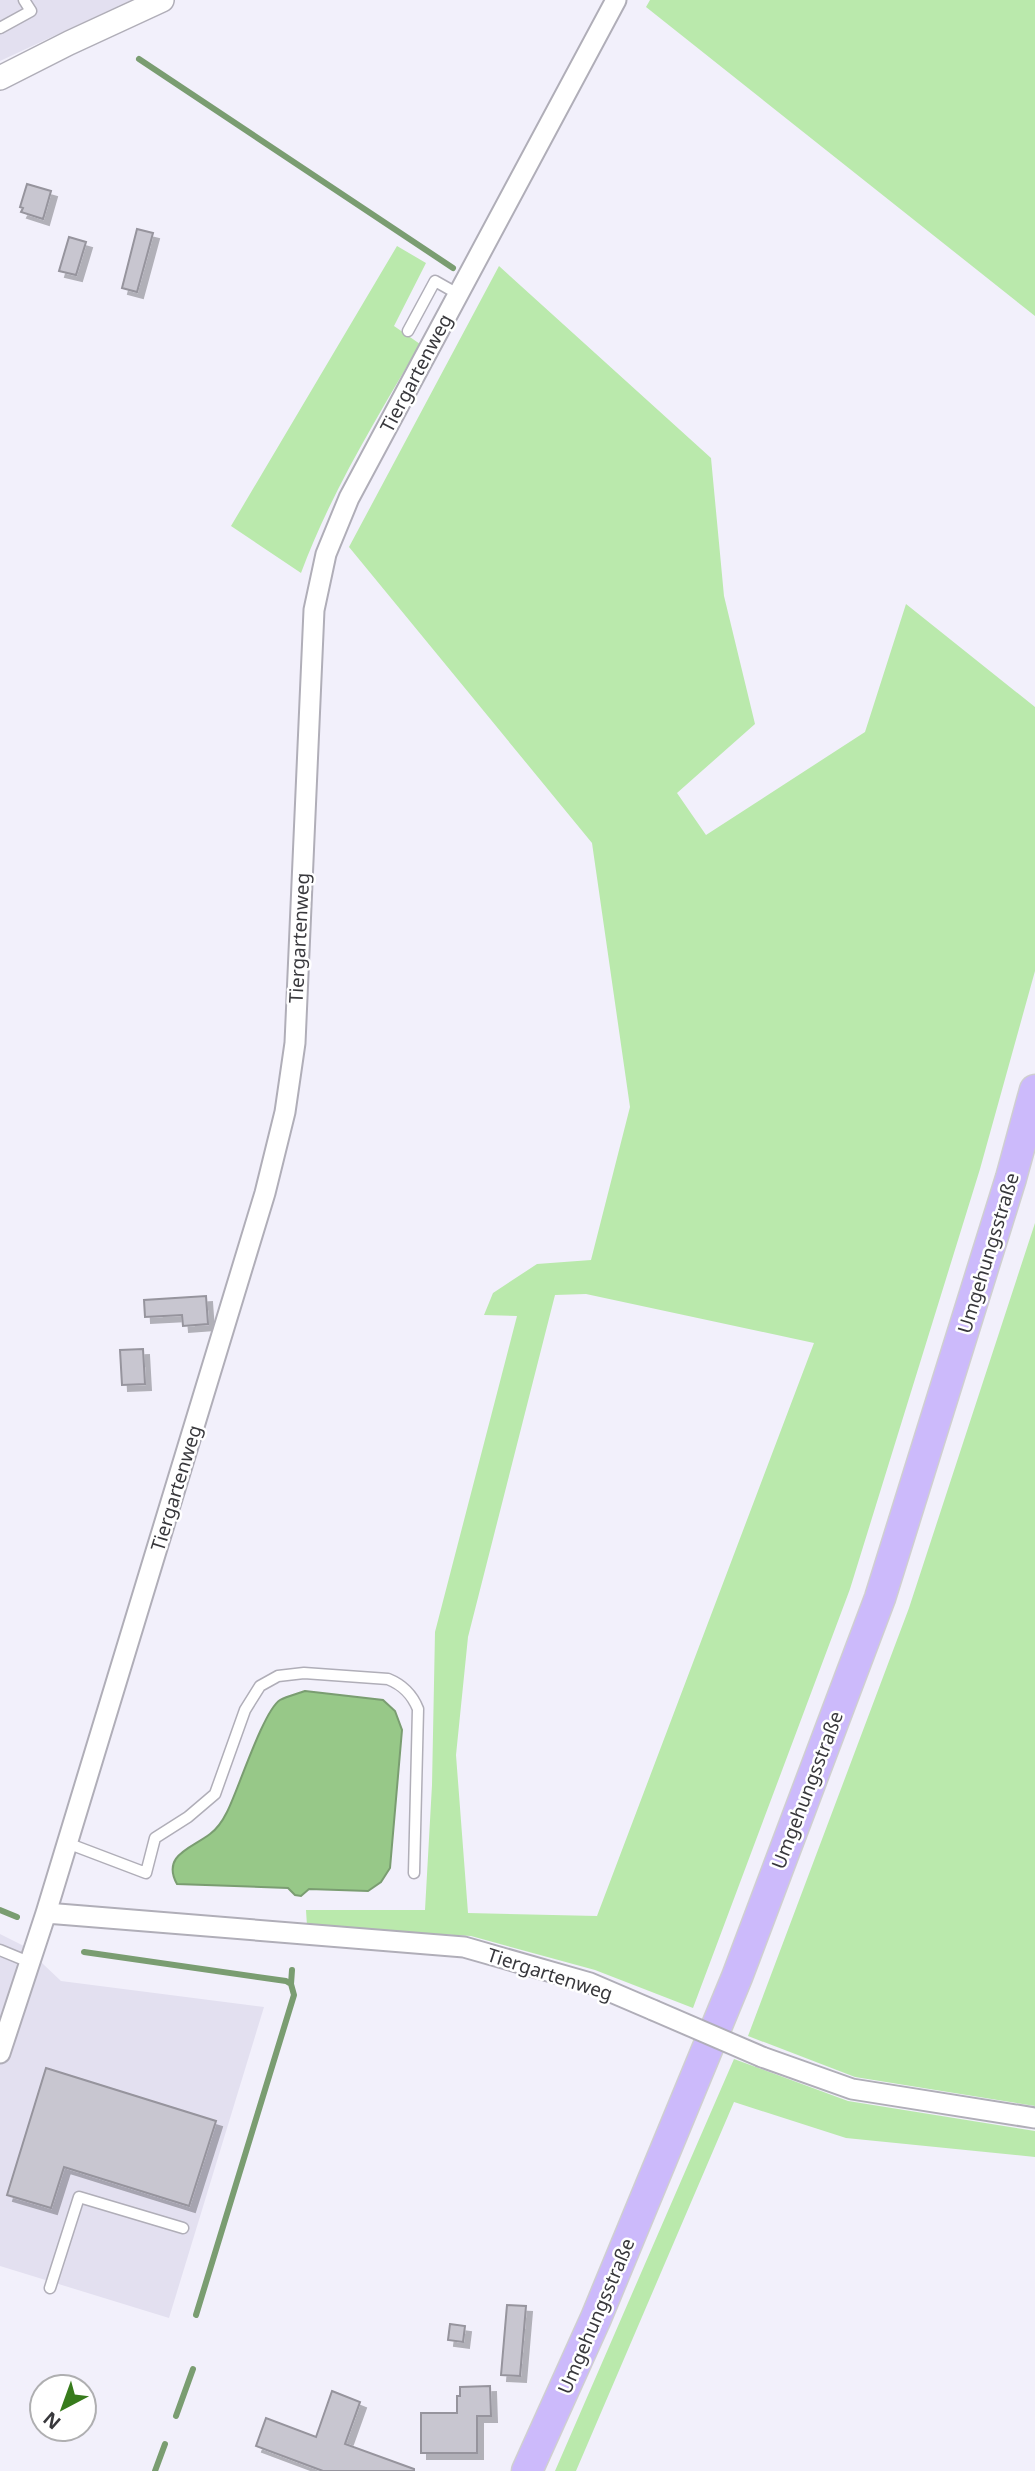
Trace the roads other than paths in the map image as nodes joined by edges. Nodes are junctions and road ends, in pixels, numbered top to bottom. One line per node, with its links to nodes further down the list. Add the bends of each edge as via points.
1 (24, 0): 4 (lane, via 31,11)
2 (162, 0): 5 (street)
3 (616, 0): 6 (street, Tiergartenweg)
4 (0, 28)
5 (0, 78)
6 (458, 294): 7 (lane, via 435,281); 9 (street, Tiergartenweg, via 349,498 326,554 314,610 295,1043 285,1112 232,1306)
7 (408, 331)
8 (1035, 1090): 18 (main road, Umgehungsstraße, via 880,1598 737,1977 596,2318)
9 (67, 1843): 10 (lane, via 146,1873 155,1838 215,1794 245,1710 260,1686 278,1676 304,1673 388,1679 400,1684 418,1709); 11 (street, Tiergartenweg)
10 (414, 1873)
11 (46, 1913): 13 (street, Tiergartenweg); 15 (street, Tiergartenweg, bridge, via 464,1947 590,1983 762,2057 852,2089)
12 (0, 1950): 13 (lane)
13 (29, 1962): 14 (street, Tiergartenweg)
14 (0, 2053)
15 (1035, 2118)
16 (183, 2228): 17 (lane, via 79,2197)
17 (50, 2288)
18 (527, 2471)

